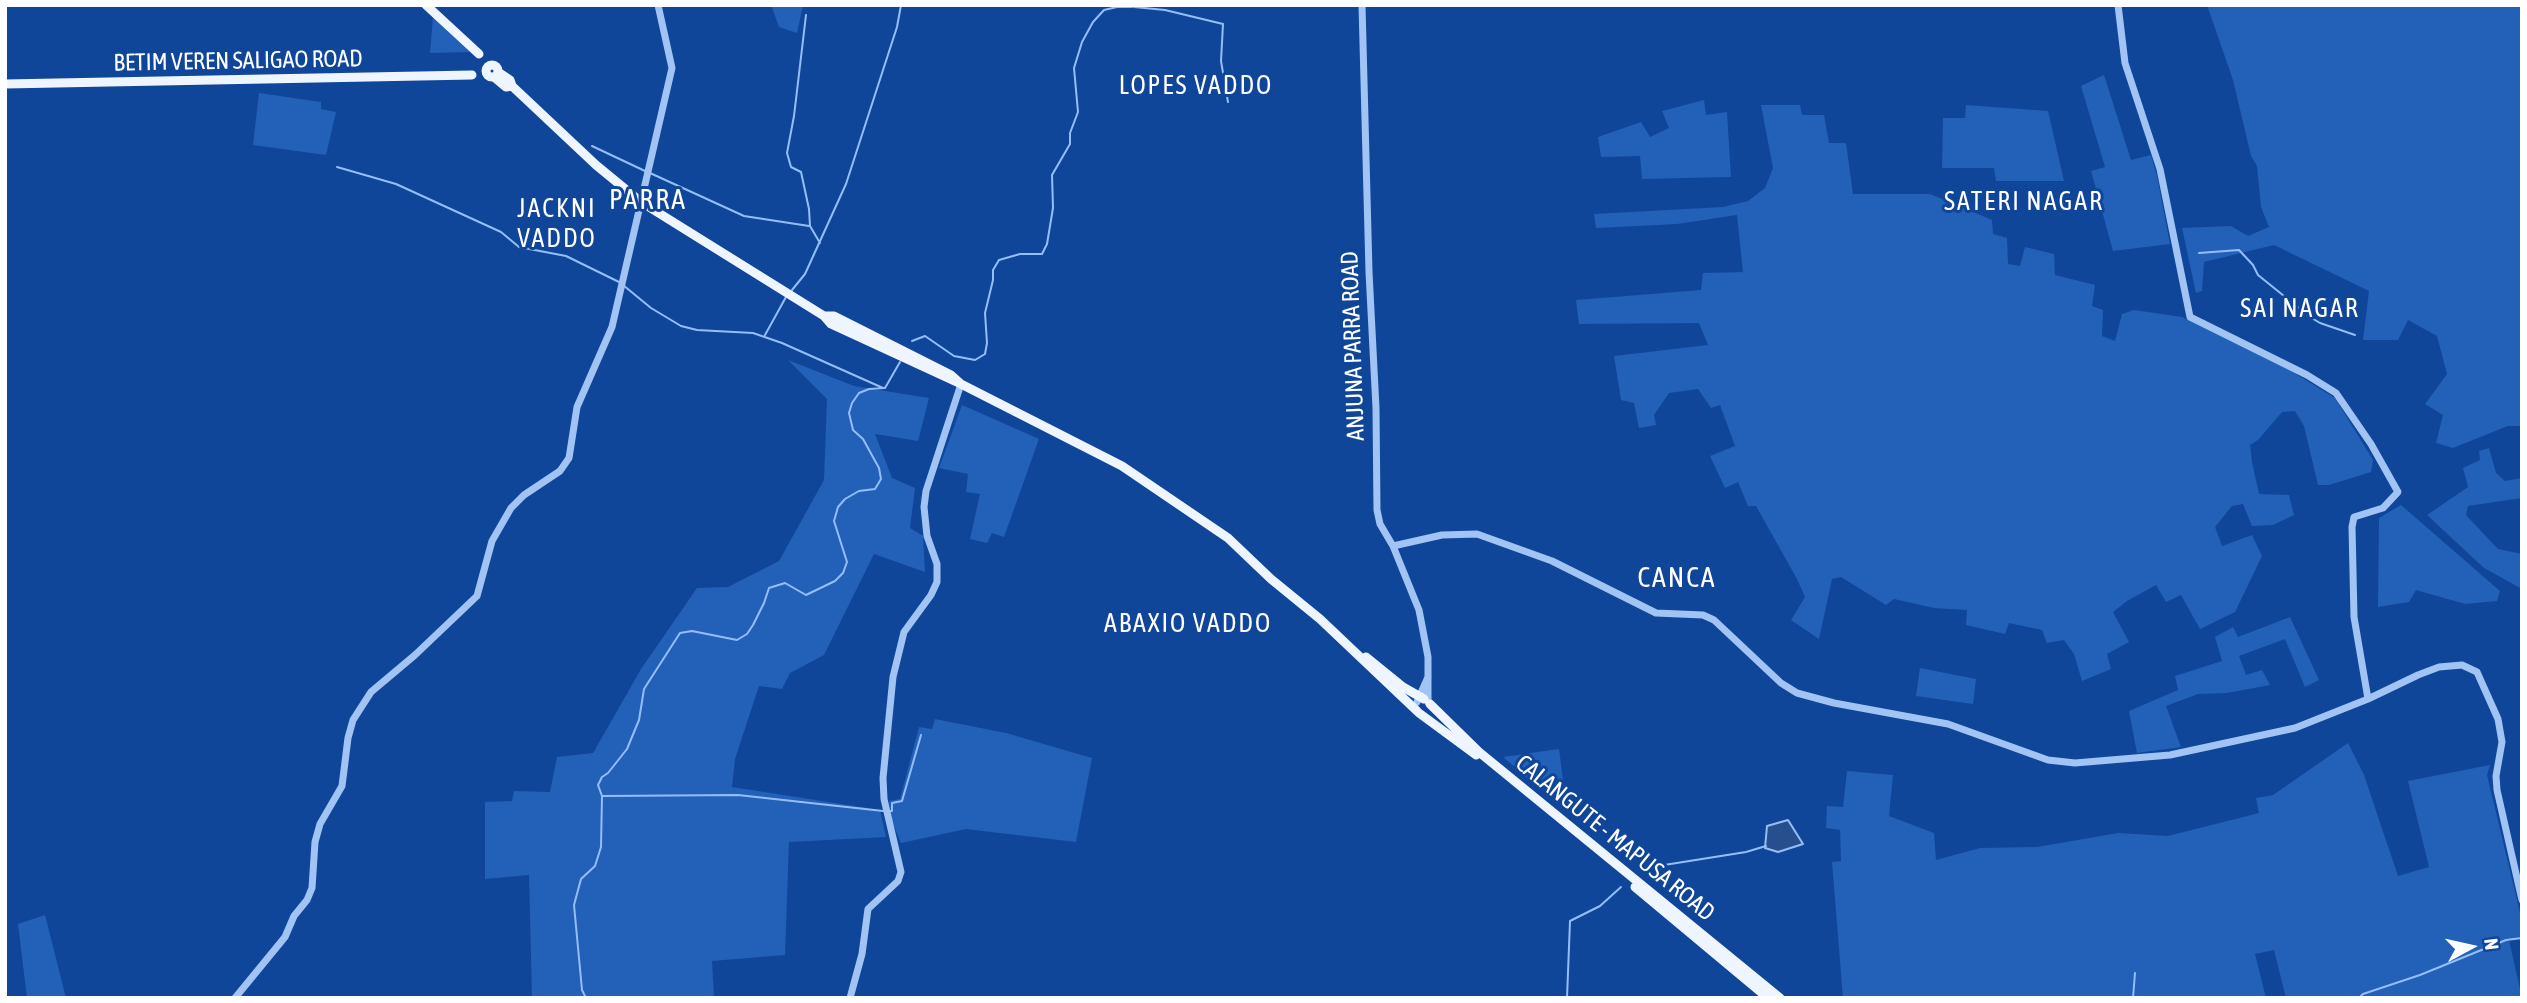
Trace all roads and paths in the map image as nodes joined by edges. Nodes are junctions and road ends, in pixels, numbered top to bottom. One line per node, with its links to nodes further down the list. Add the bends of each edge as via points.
1 (426, 5): 5 (main road, CALANGUTE - MAPUSA ROAD)
2 (658, 5): 7 (street, via 672,68)
3 (1362, 5): 9 (street, ANJUNA PARRA ROAD, via 1377,510)
4 (2118, 5): 11 (street, via 2125,62 2160,169 2190,317 2336,393 2398,492 2383,508 2354,517 2352,527 2354,617)
5 (491, 71): 6 (main road, BETIM VEREN SALIGAO ROAD); 7 (main road, CALANGUTE - MAPUSA ROAD, via 510,80 596,165)
6 (5, 84)
7 (641, 202): 8 (main road, CALANGUTE - MAPUSA ROAD, via 831,324); 14 (street, via 612,327 577,407 569,458 560,471 511,508 492,541 477,596 371,692 353,720 342,786 315,842 307,900 285,937)
8 (961, 384): 10 (main road, CALANGUTE - MAPUSA ROAD, via 1122,466); 15 (street, via 926,491 924,520 937,564 937,582 904,632 884,755 884,799 901,872 898,881 868,909)
9 (1393, 546): 11 (street, via 1442,535 1477,534 1552,561 1656,614 1703,615 1714,620 1797,693 1948,724 2048,760 2075,763 2170,755 2295,728); 12 (street, ANJUNA PARRA ROAD, via 1419,610 1426,644 1428,676)
10 (1242, 550): 12 (main road, CALANGUTE - MAPUSA ROAD); 12 (main road, CALANGUTE - MAPUSA ROAD, via 1270,579)
11 (2368, 699): 13 (street, via 2439,667 2462,665 2477,672 2498,719 2502,742 2497,790)
12 (1422, 704): 16 (main road, CALANGUTE - MAPUSA ROAD, via 1477,756); 17 (main road, CALANGUTE - MAPUSA ROAD)
13 (2522, 900)
14 (235, 998)
15 (850, 998)
16 (1768, 998)
17 (1780, 998)

